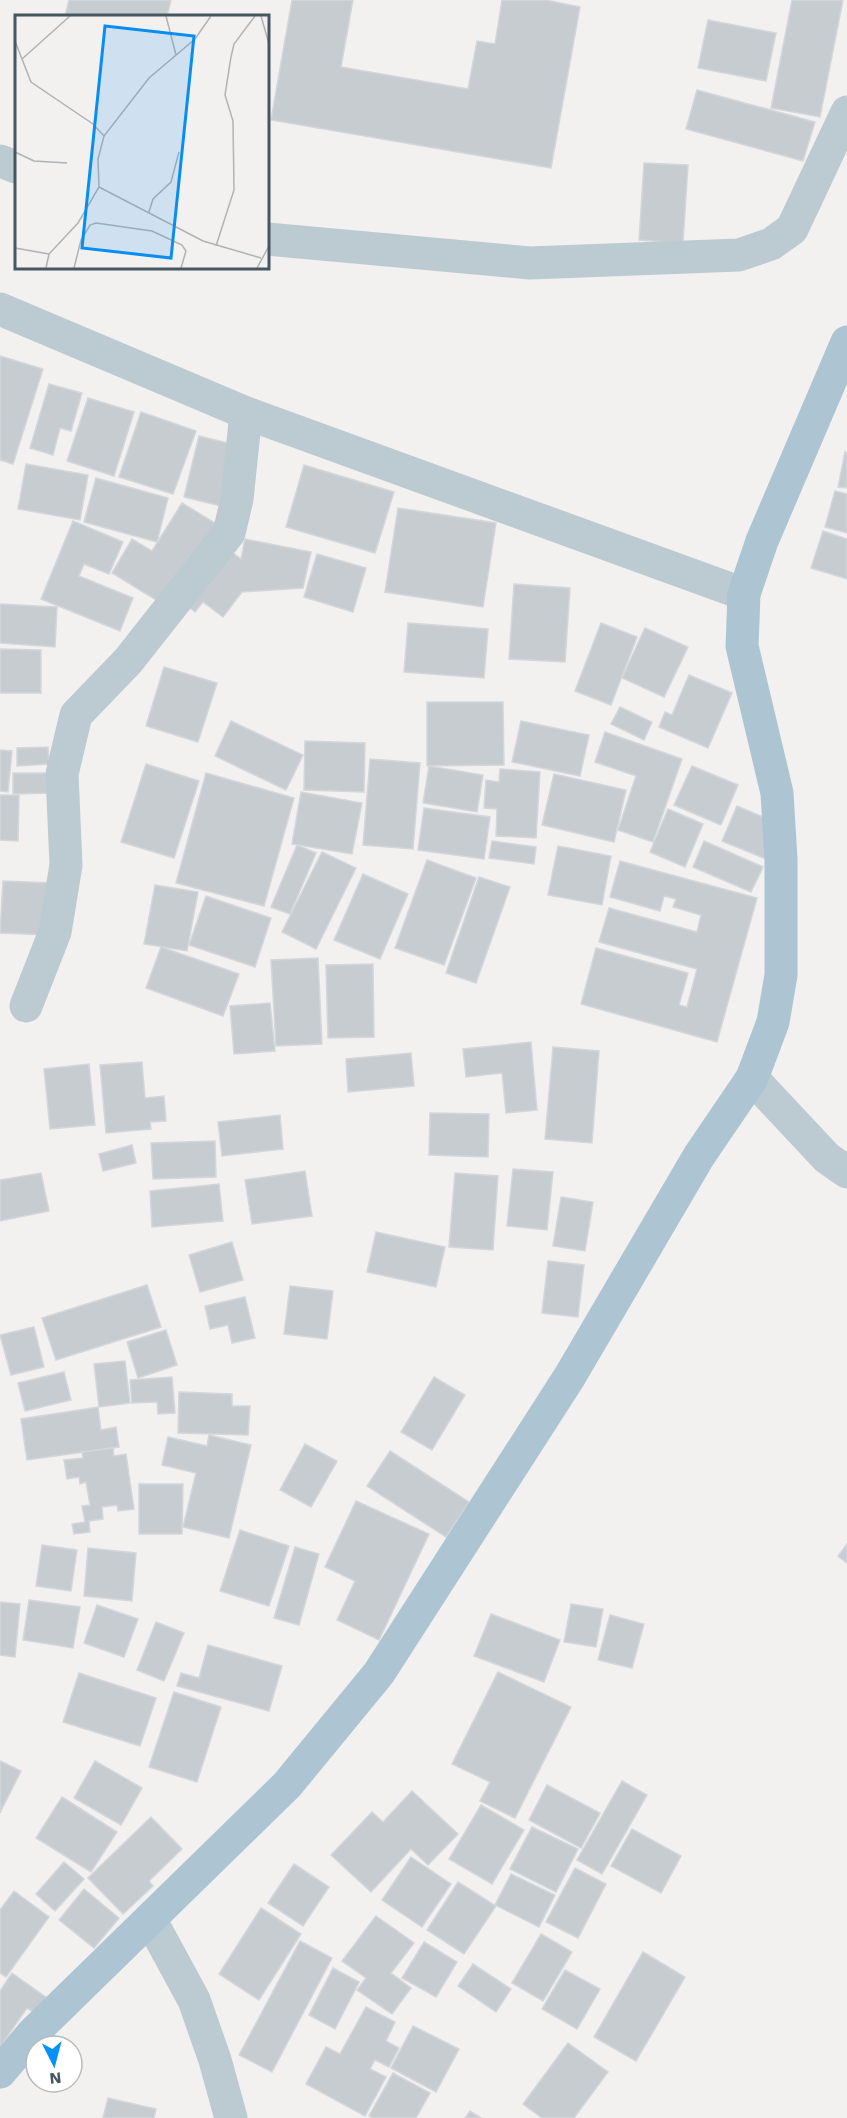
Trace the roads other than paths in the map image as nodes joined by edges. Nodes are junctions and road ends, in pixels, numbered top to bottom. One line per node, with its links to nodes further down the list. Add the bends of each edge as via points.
1 (847, 112): 4 (street, via 792,229 771,244 739,255 530,263)
2 (0, 161): 3 (street)
3 (15, 167)
4 (268, 239)
5 (0, 309): 7 (street)
6 (847, 342): 8 (main road, via 762,541)
7 (246, 412): 8 (street); 9 (street, via 237,498 229,533 128,661 76,715 63,774 66,865 55,932)
8 (744, 594): 10 (main road, via 742,646 777,793 781,859 781,975 773,1022)
9 (26, 1006)
10 (752, 1078): 11 (street, via 827,1158); 12 (main road, via 699,1156 570,1376 379,1673 287,1785)
11 (847, 1172)
12 (150, 1918): 13 (main road, via 33,2033); 14 (street, via 194,2000)
13 (0, 2072)
14 (231, 2118)

